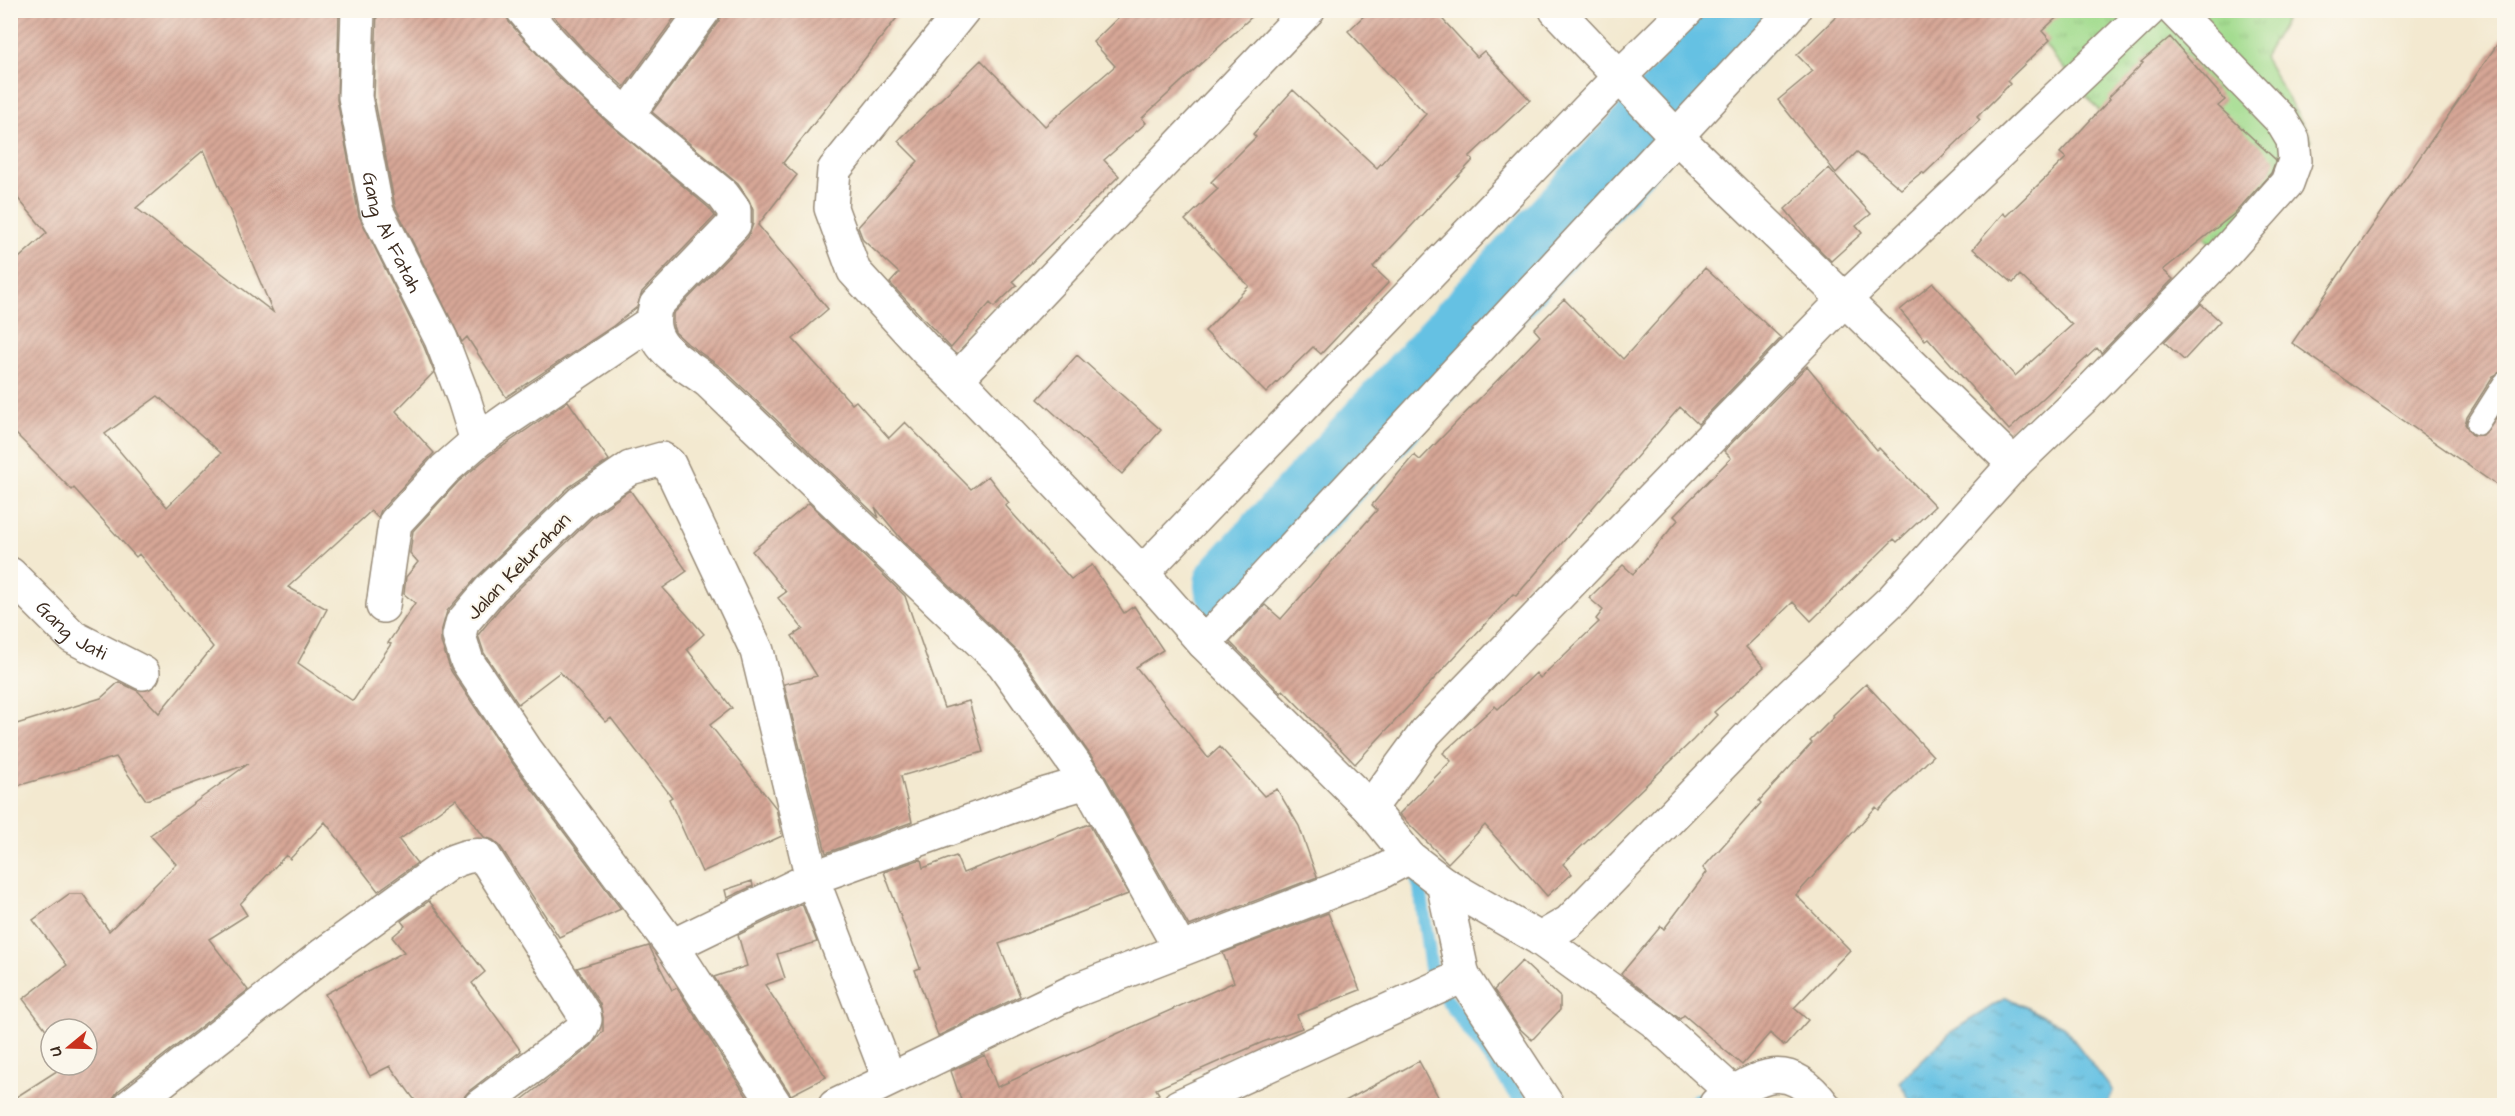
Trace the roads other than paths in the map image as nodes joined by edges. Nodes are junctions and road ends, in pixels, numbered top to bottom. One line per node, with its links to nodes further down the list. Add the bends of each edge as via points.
1 (358, 10): 19 (street, Gang Al Fatah, via 355,97 377,212 441,339)
2 (523, 10): 12 (street, via 553,48)
3 (704, 10): 12 (street)
4 (963, 10): 16 (street, via 834,170 831,208 854,271)
5 (1308, 10): 16 (street)
6 (1556, 10): 11 (street)
7 (1687, 10): 11 (street)
8 (1794, 10): 13 (street)
9 (2149, 10): 14 (street)
10 (2174, 10): 20 (street, via 2280,120 2293,140 2295,161 2287,183 2222,256)
11 (1628, 84): 13 (street); 21 (street)
12 (627, 115): 15 (street, via 723,195 734,210 734,224 656,304)
13 (1671, 130): 14 (street); 24 (street)
14 (1845, 299): 20 (street); 27 (street, via 1426,732)
15 (652, 322): 19 (street); 26 (street, via 658,342 709,382 1003,663)
16 (957, 379): 21 (street)
17 (2505, 383): 18 (lane)
18 (2478, 424)
19 (477, 441): 23 (street, via 445,469 395,524)
20 (2014, 464): 31 (street, via 1893,599 1771,714 1569,922)
21 (1142, 573): 24 (street)
22 (10, 574): 25 (street, Gang Jati, via 73,637)
23 (383, 606)
24 (1204, 643): 27 (street)
25 (143, 673)
26 (1087, 782): 29 (street); 33 (street)
27 (1370, 808): 28 (street)
28 (1408, 857): 30 (street); 33 (street, via 1379,873)
29 (812, 878): 32 (street); 32 (street, Jalan Kelurahan, via 757,651 669,464 662,459 630,468 582,501 490,590 462,623 459,636 467,661 572,814); 35 (street)
30 (1443, 883): 31 (street); 34 (street)
31 (1540, 939): 36 (street, via 1654,1021)
32 (672, 946): 39 (street)
33 (1180, 949): 35 (street, via 1074,991)
34 (1463, 976): 41 (street); 42 (street)
35 (889, 1078): 40 (street)
36 (1723, 1099): 43 (street, via 1774,1074 1795,1078 1814,1092)
37 (497, 1100): 38 (street, via 580,1031 585,1020 484,856 467,855 448,863 324,954)
38 (130, 1106)
39 (776, 1106)
40 (835, 1106)
41 (1179, 1106)
42 (1548, 1106)
43 (1824, 1106)

